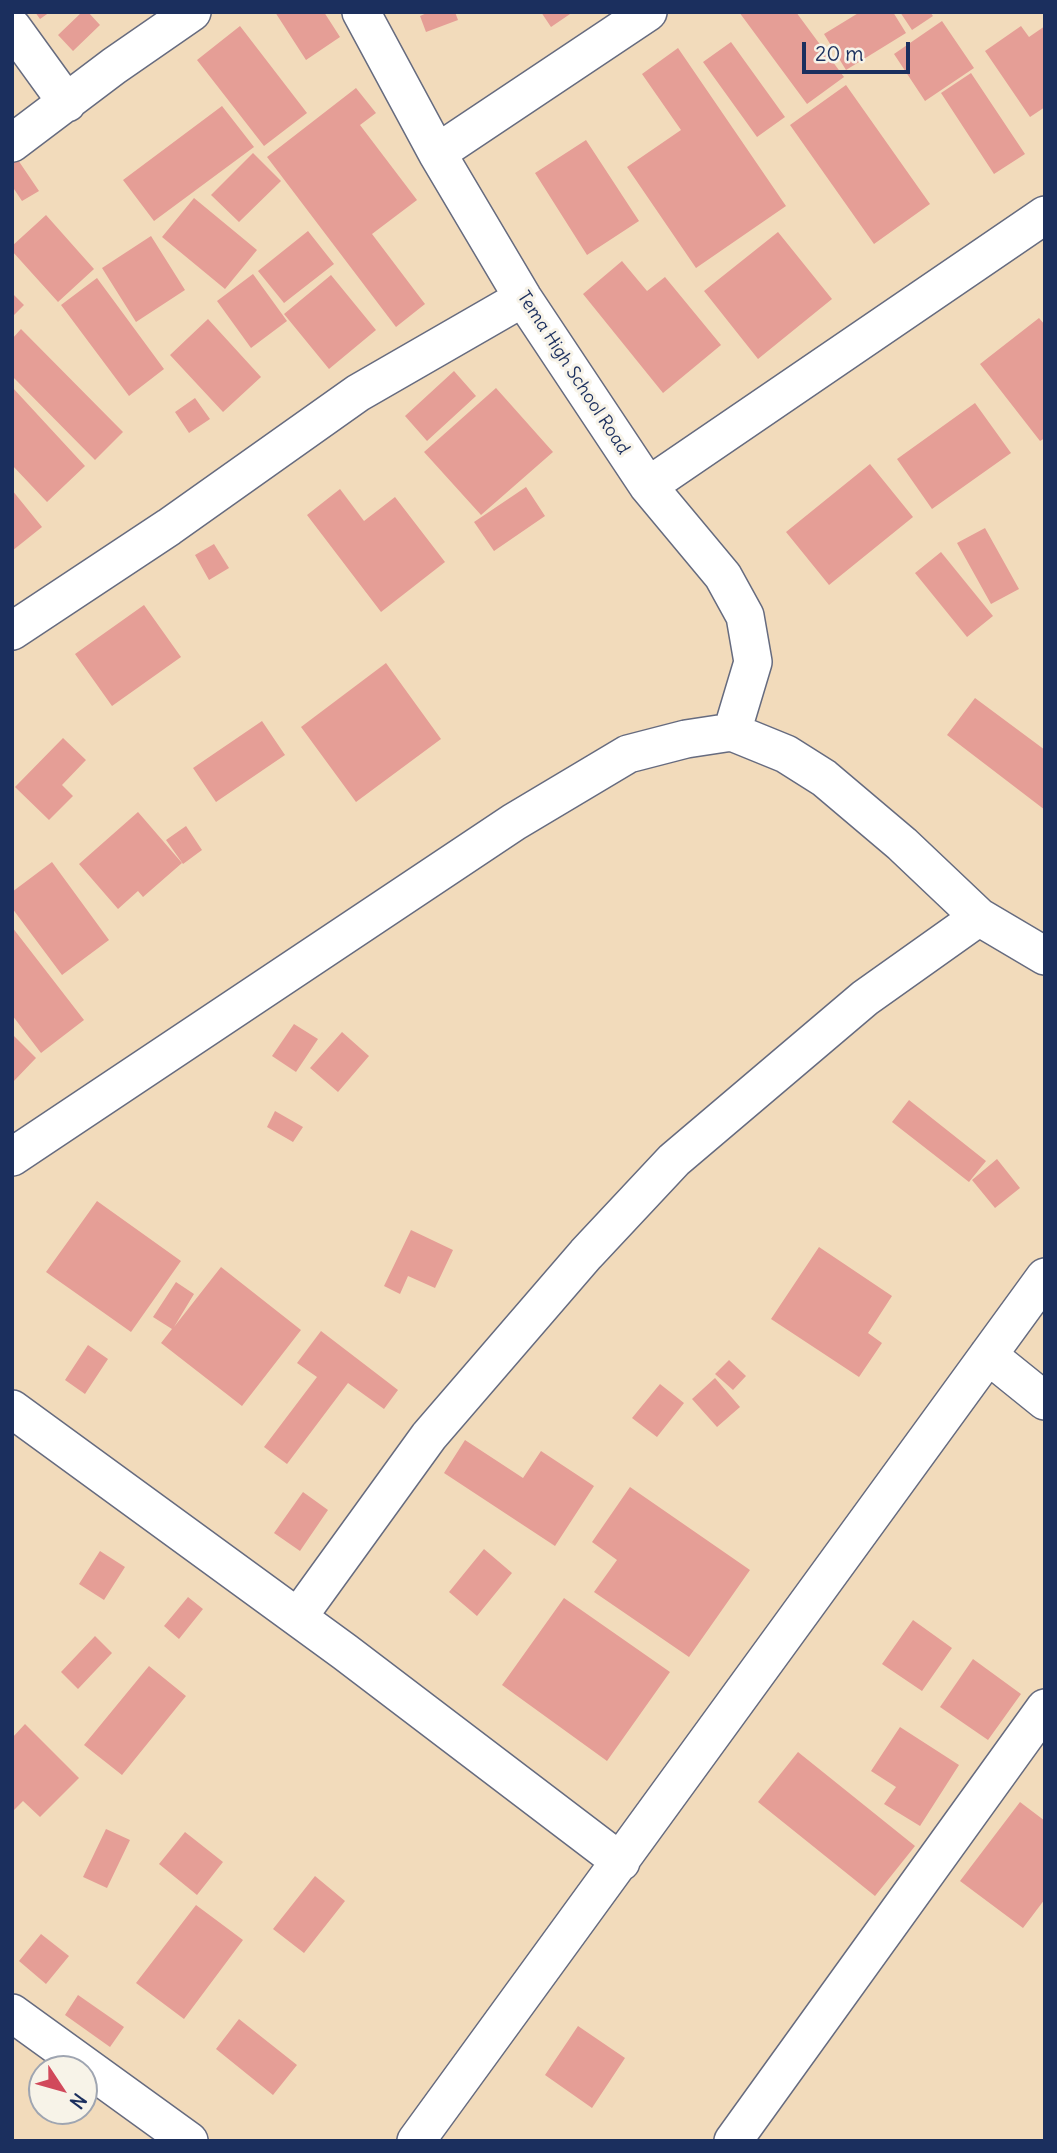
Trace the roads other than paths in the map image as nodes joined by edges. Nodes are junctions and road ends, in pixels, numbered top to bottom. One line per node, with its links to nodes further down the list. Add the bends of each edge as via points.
1 (192, 12): 5 (street)
2 (361, 12): 7 (street, Tema High School Road)
3 (648, 12): 7 (street)
4 (12, 27): 5 (street)
5 (66, 103): 6 (street)
6 (12, 142)
7 (438, 153): 9 (street, Tema High School Road)
8 (1045, 215): 10 (street)
9 (523, 298): 10 (street, Tema High School Road); 11 (street, via 358,393)
10 (648, 486): 12 (street, Tema High School Road, via 723,576 745,616 753,662)
11 (12, 631)
12 (732, 732): 13 (street, via 786,754 824,778); 15 (street, via 628,754 576,784)
13 (979, 916): 14 (street); 20 (street, via 865,998 674,1160 429,1436)
14 (1045, 956)
15 (12, 1157)
16 (1045, 1277): 17 (street)
17 (988, 1354): 18 (street); 22 (street)
18 (1045, 1401)
19 (12, 1409): 20 (street)
20 (298, 1618): 22 (street)
21 (1045, 1708): 26 (street)
22 (621, 1862): 25 (street)
23 (12, 2014): 24 (street)
24 (189, 2141)
25 (416, 2141)
26 (733, 2141)

